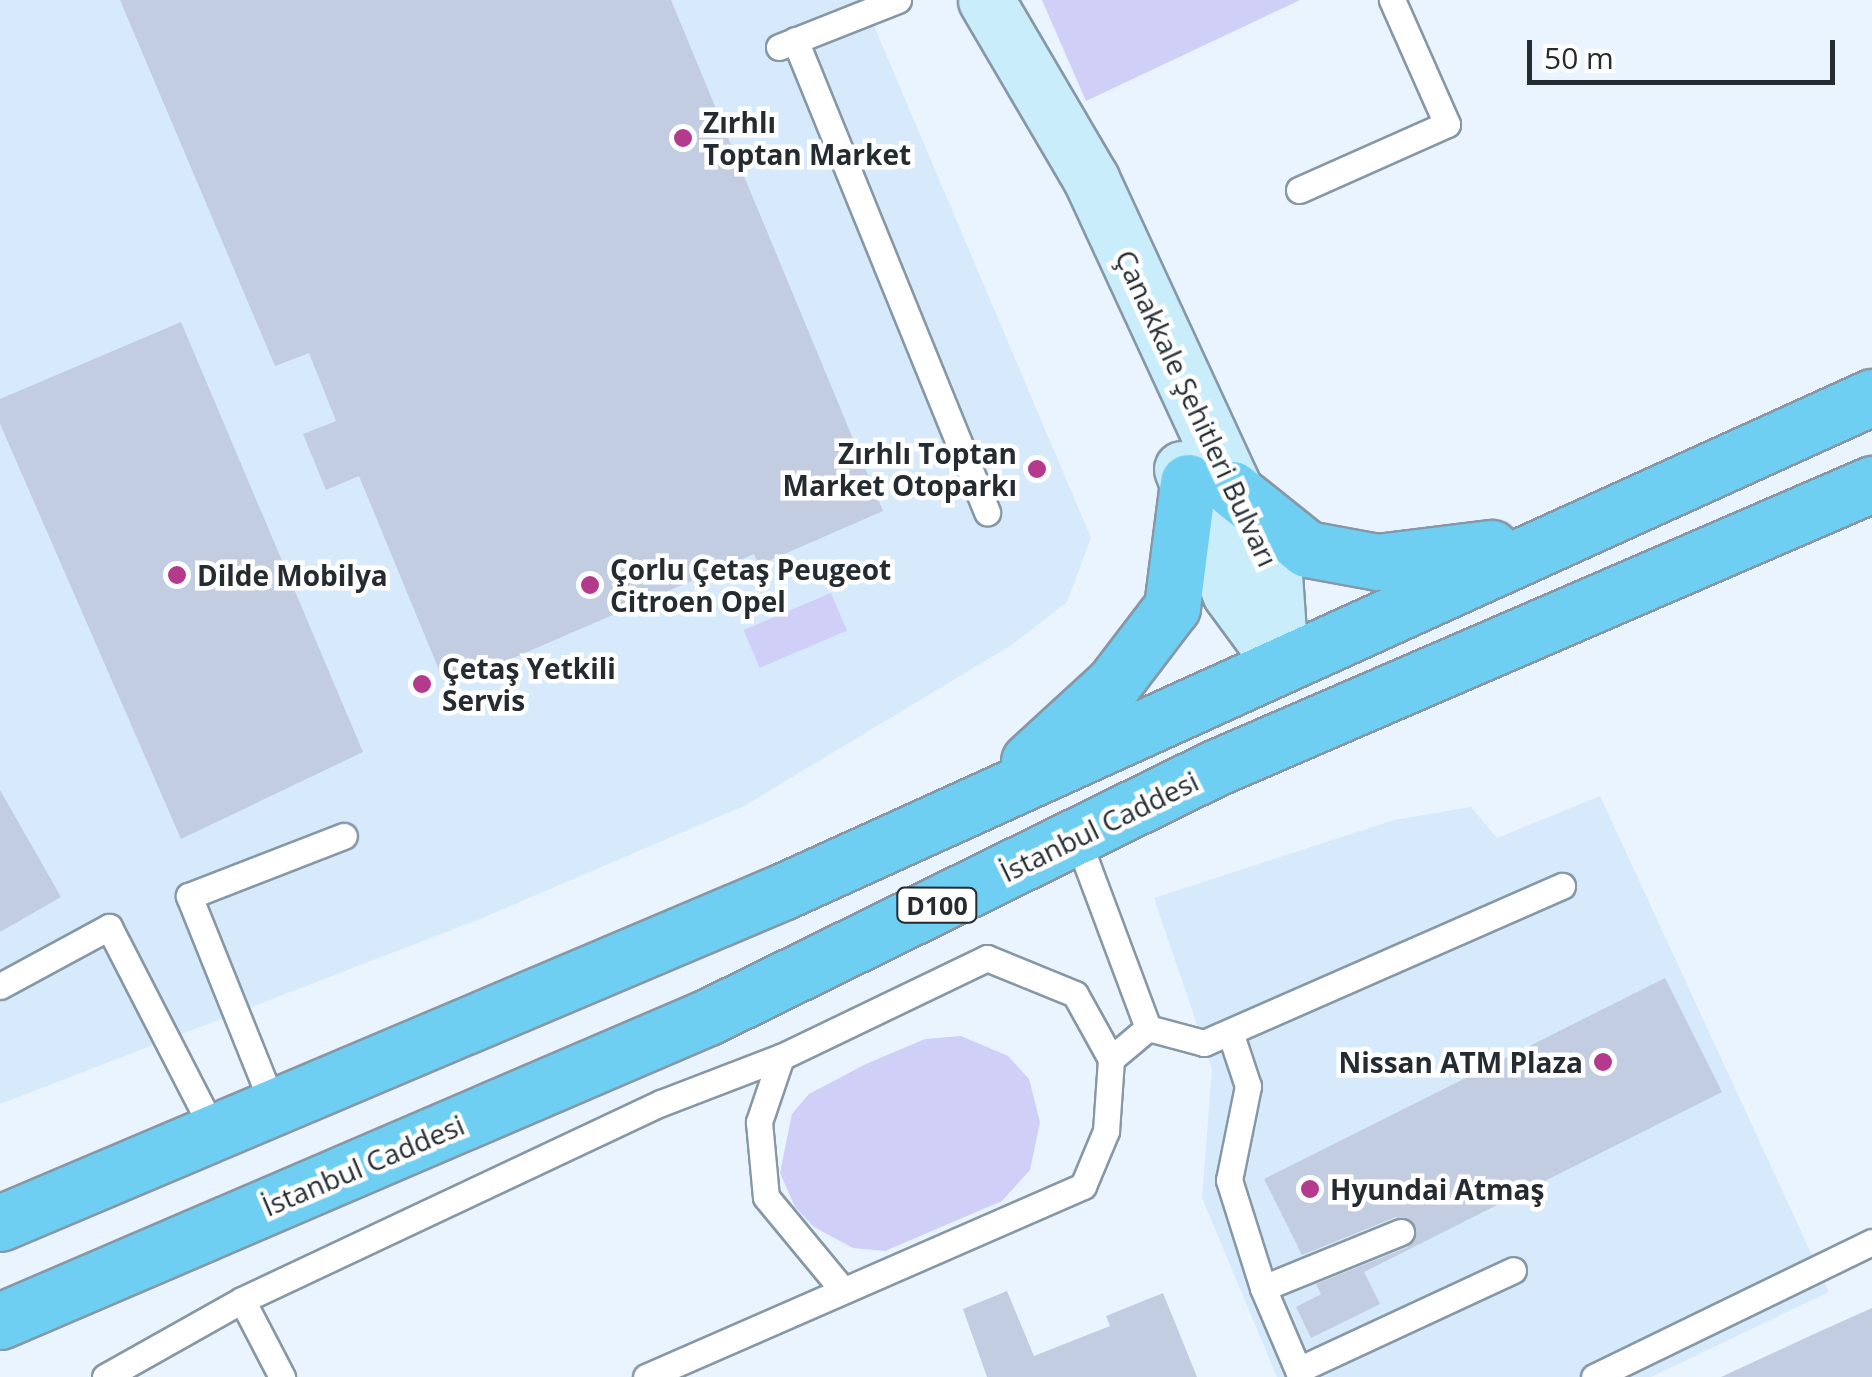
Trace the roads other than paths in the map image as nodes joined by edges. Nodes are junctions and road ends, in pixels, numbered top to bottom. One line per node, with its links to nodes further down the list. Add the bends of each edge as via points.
1 (898, 0): 8 (lane, via 787,43)
2 (986, 0): 7 (main road, Çanakkale Şehitleri Bulvarı, via 1053,122 1059,200)
3 (1392, 0): 4 (lane, via 1447,124)
4 (1299, 190)
5 (1872, 397): 9 (highway, D100)
6 (1872, 484): 11 (highway, İstanbul Caddesi / D100)
7 (1210, 485): 9 (highway, via 1307,549 1378,562); 10 (main road, Çanakkale Şehitleri Bulvarı, via 1230,593); 13 (highway, via 1172,607 1114,683)
8 (987, 512)
9 (1548, 541): 10 (highway, D100)
10 (1280, 661): 11 (highway); 12 (highway); 13 (highway, D100)
11 (1395, 690): 12 (highway, İstanbul Caddesi / D100)
12 (1215, 768): 15 (highway, İstanbul Caddesi / D100)
13 (988, 798): 22 (highway, D100)
14 (344, 836): 22 (lane, via 189,896)
15 (1077, 838): 18 (lane); 31 (highway, İstanbul Caddesi / D100, via 708,1017)
16 (1562, 886): 19 (lane)
17 (0, 986): 23 (lane, via 109,927)
18 (1148, 1028): 19 (lane, via 1204,1044); 21 (lane)
19 (1230, 1032): 28 (lane, via 1248,1086 1230,1180)
20 (781, 1058): 21 (lane, via 987,958 1074,994); 29 (lane, via 760,1122 766,1197); 30 (lane, via 660,1103)
21 (1112, 1059): 29 (lane, via 1106,1131 1083,1186)
22 (274, 1110): 23 (highway, D100)
23 (215, 1133): 24 (highway, D100)
24 (0, 1224)
25 (1402, 1232): 28 (lane)
26 (1872, 1242): 36 (lane)
27 (1513, 1270): 32 (lane)
28 (1263, 1288): 32 (lane)
29 (842, 1289): 35 (lane)
30 (242, 1300): 33 (lane); 34 (lane)
31 (0, 1320)
32 (1300, 1373)
33 (105, 1377)
34 (282, 1377)
35 (646, 1377)
36 (1594, 1377)

